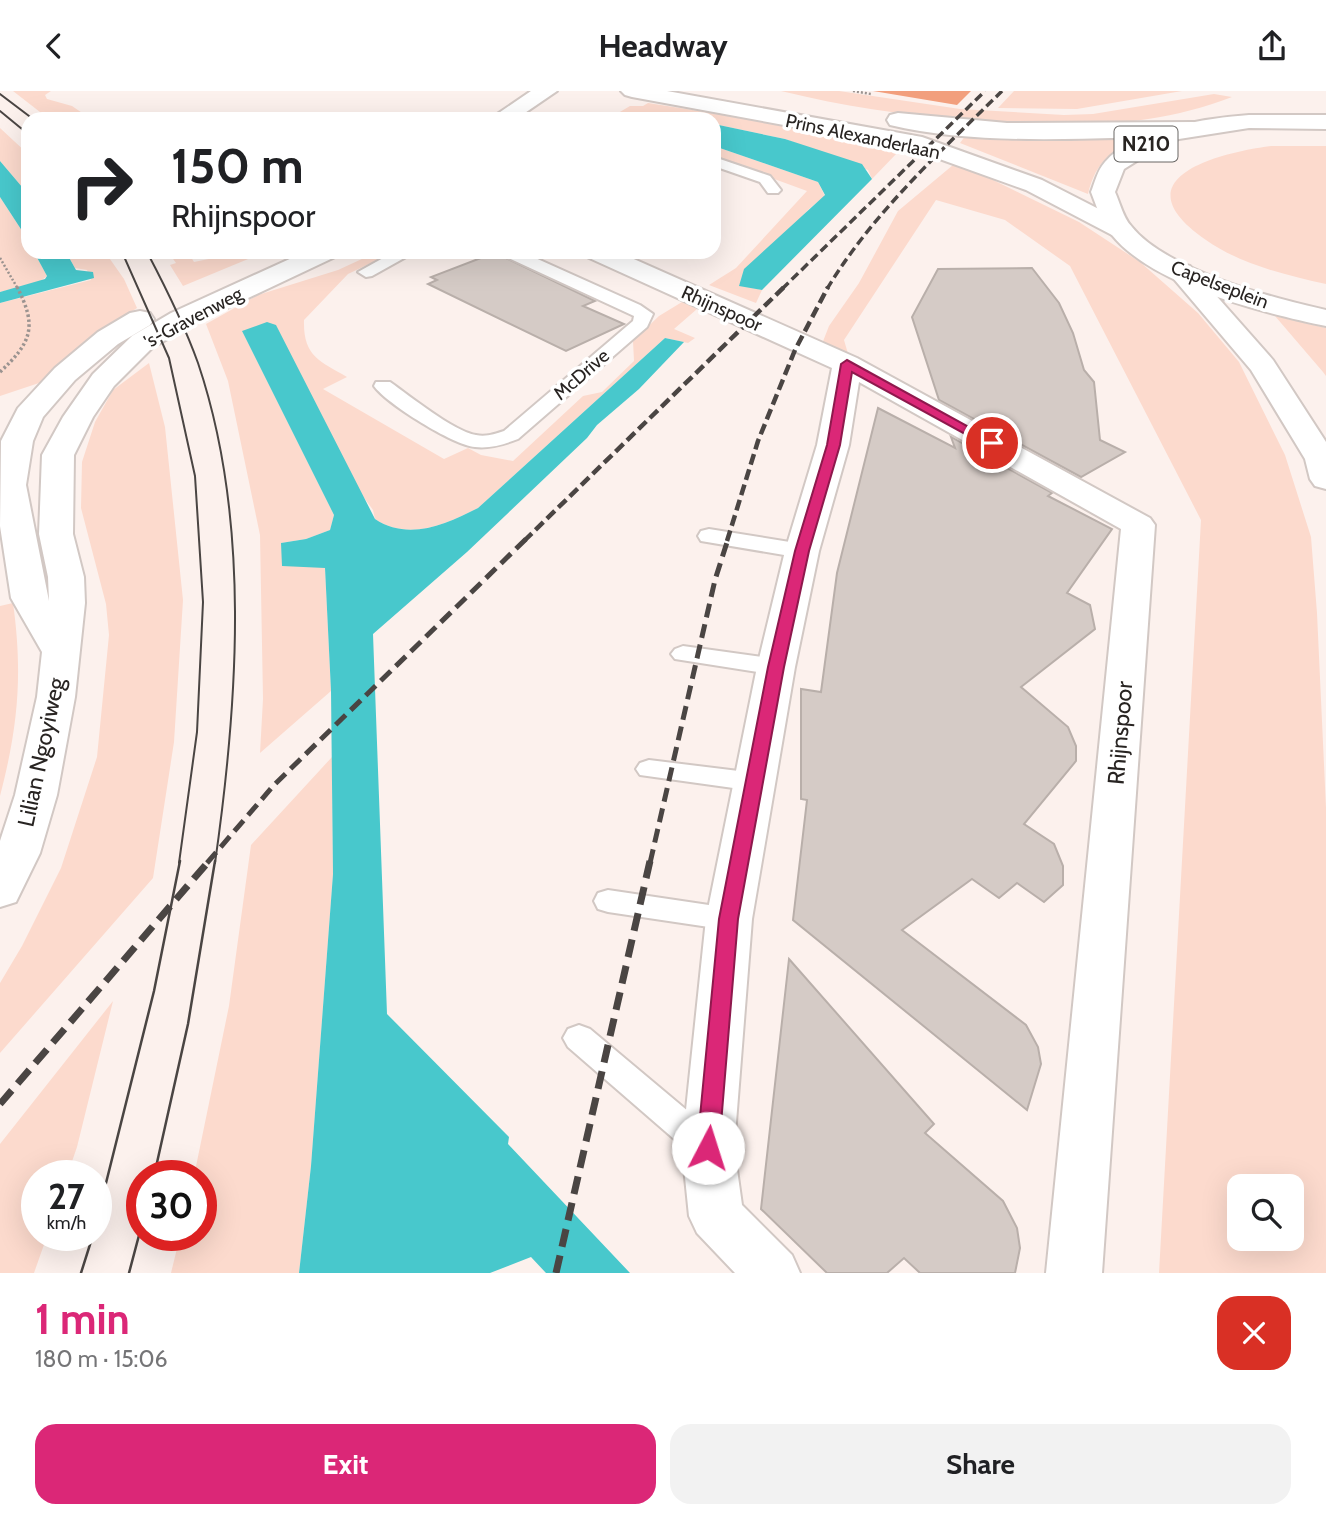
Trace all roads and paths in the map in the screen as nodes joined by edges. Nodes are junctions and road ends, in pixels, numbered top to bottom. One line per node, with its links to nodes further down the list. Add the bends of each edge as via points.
1 (632, 91): 12 (main road, Prins Alexanderlaan, via 914,142 1034,185)
2 (731, 91): 9 (main road, Prins Alexanderlaan, via 926,125)
3 (557, 94): 5 (main road); 6 (main road)
4 (1264, 98): 8 (main road)
5 (517, 112)
6 (541, 112)
7 (1326, 122): 8 (main road, Capelseplein / N210)
8 (1219, 125): 9 (main road, Capelseplein / N210)
9 (1193, 129): 12 (main road, Capelseplein / N210, via 1142,145 1113,166 1103,192)
10 (721, 163): 11 (lane, via 765,179)
11 (773, 190)
12 (1121, 230): 20 (main road, Capelseplein / N210)
13 (0, 258): 23 (path, via 30,314 31,338)
14 (263, 259): 25 (main road, 's-Gravenweg, via 173,300 108,338)
15 (311, 259): 26 (main road, 's-Gravenweg, via 142,342 103,380)
16 (393, 259): 19 (lane)
17 (523, 259): 24 (lane, McDrive, via 634,309 643,314 641,323 511,435 494,441 457,434)
18 (612, 259): 22 (main road, Rhijnspoor)
19 (366, 272)
20 (1181, 272): 21 (main road, Capelseplein / N210, via 1244,297); 27 (main road, N210, via 1264,366 1321,459)
21 (1326, 318)
22 (847, 364): 31 (main road, via 833,445); 43 (main road, Rhijnspoor, via 1138,525)
23 (0, 372)
24 (383, 386)
25 (14, 414): 26 (main road); 30 (main road, 's-Gravenweg, via 17,441 10,485)
26 (78, 417): 28 (main road, 's-Gravenweg, via 58,455)
27 (1326, 479)
28 (56, 534): 30 (main road); 32 (main road, Lilian Ngoyiweg, via 66,577)
29 (709, 536): 31 (lane)
30 (9, 545): 32 (main road, Lilian Ngoyiweg, via 29,599)
31 (802, 551): 34 (main road)
32 (61, 650): 37 (main road, Lilian Ngoyiweg, via 36,795 18,853)
33 (683, 654): 34 (lane)
34 (776, 667): 36 (main road)
35 (649, 769): 36 (lane)
36 (755, 782): 39 (main road)
37 (0, 890)
38 (608, 901): 39 (lane)
39 (729, 919): 41 (main road)
40 (579, 1038): 41 (lane)
41 (708, 1148): 42 (main road, via 716,1216)
42 (772, 1273)
43 (1074, 1273)

